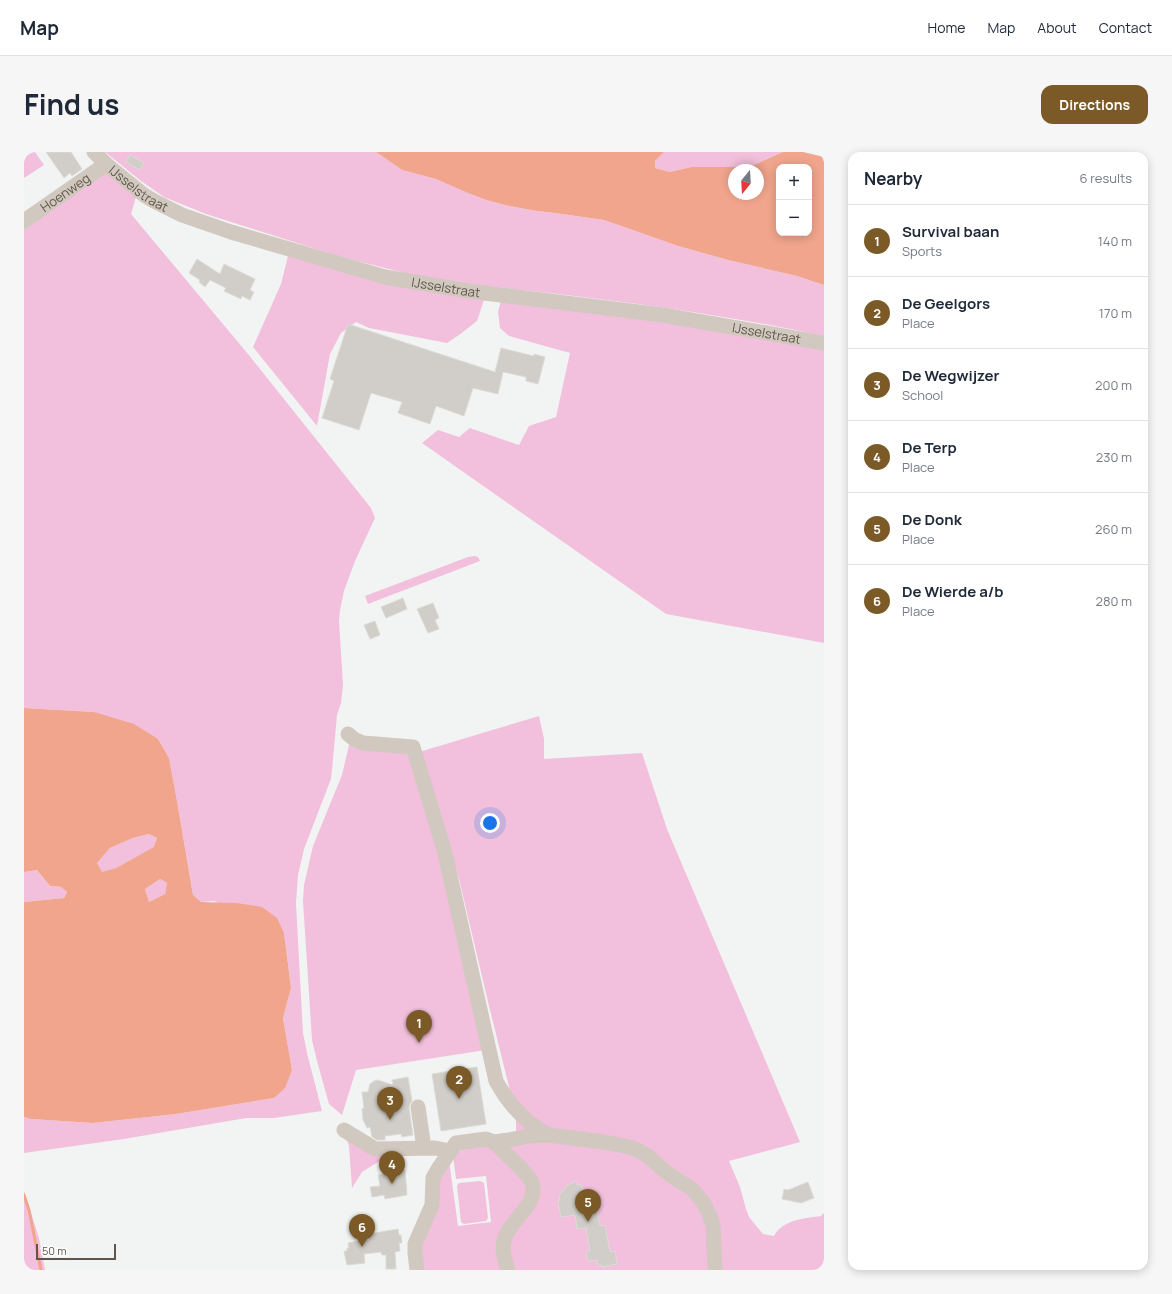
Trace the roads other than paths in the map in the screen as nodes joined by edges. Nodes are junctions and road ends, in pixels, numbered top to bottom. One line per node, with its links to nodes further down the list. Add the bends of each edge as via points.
1 (94, 152): 2 (street, IJsselstraat)
2 (106, 164): 3 (street, Hoenweg); 4 (street, IJsselstraat, via 144,195 182,215 385,277 468,291 664,315)
3 (24, 221)
4 (824, 343)
5 (348, 734): 8 (street, via 363,743 413,746 445,853 496,1081 526,1121)
6 (418, 1107): 10 (street)
7 (344, 1130): 10 (street, via 375,1149)
8 (548, 1135): 9 (street); 14 (street, via 604,1142 634,1149 648,1156 664,1171 692,1189 712,1219)
9 (494, 1142): 11 (street, via 486,1139 456,1143); 13 (street, via 528,1176 532,1186 527,1206 511,1225 505,1237 503,1252)
10 (424, 1148): 11 (street)
11 (450, 1151): 12 (street, via 433,1178 432,1205 415,1244)
12 (417, 1270)
13 (508, 1270)
14 (716, 1270)

